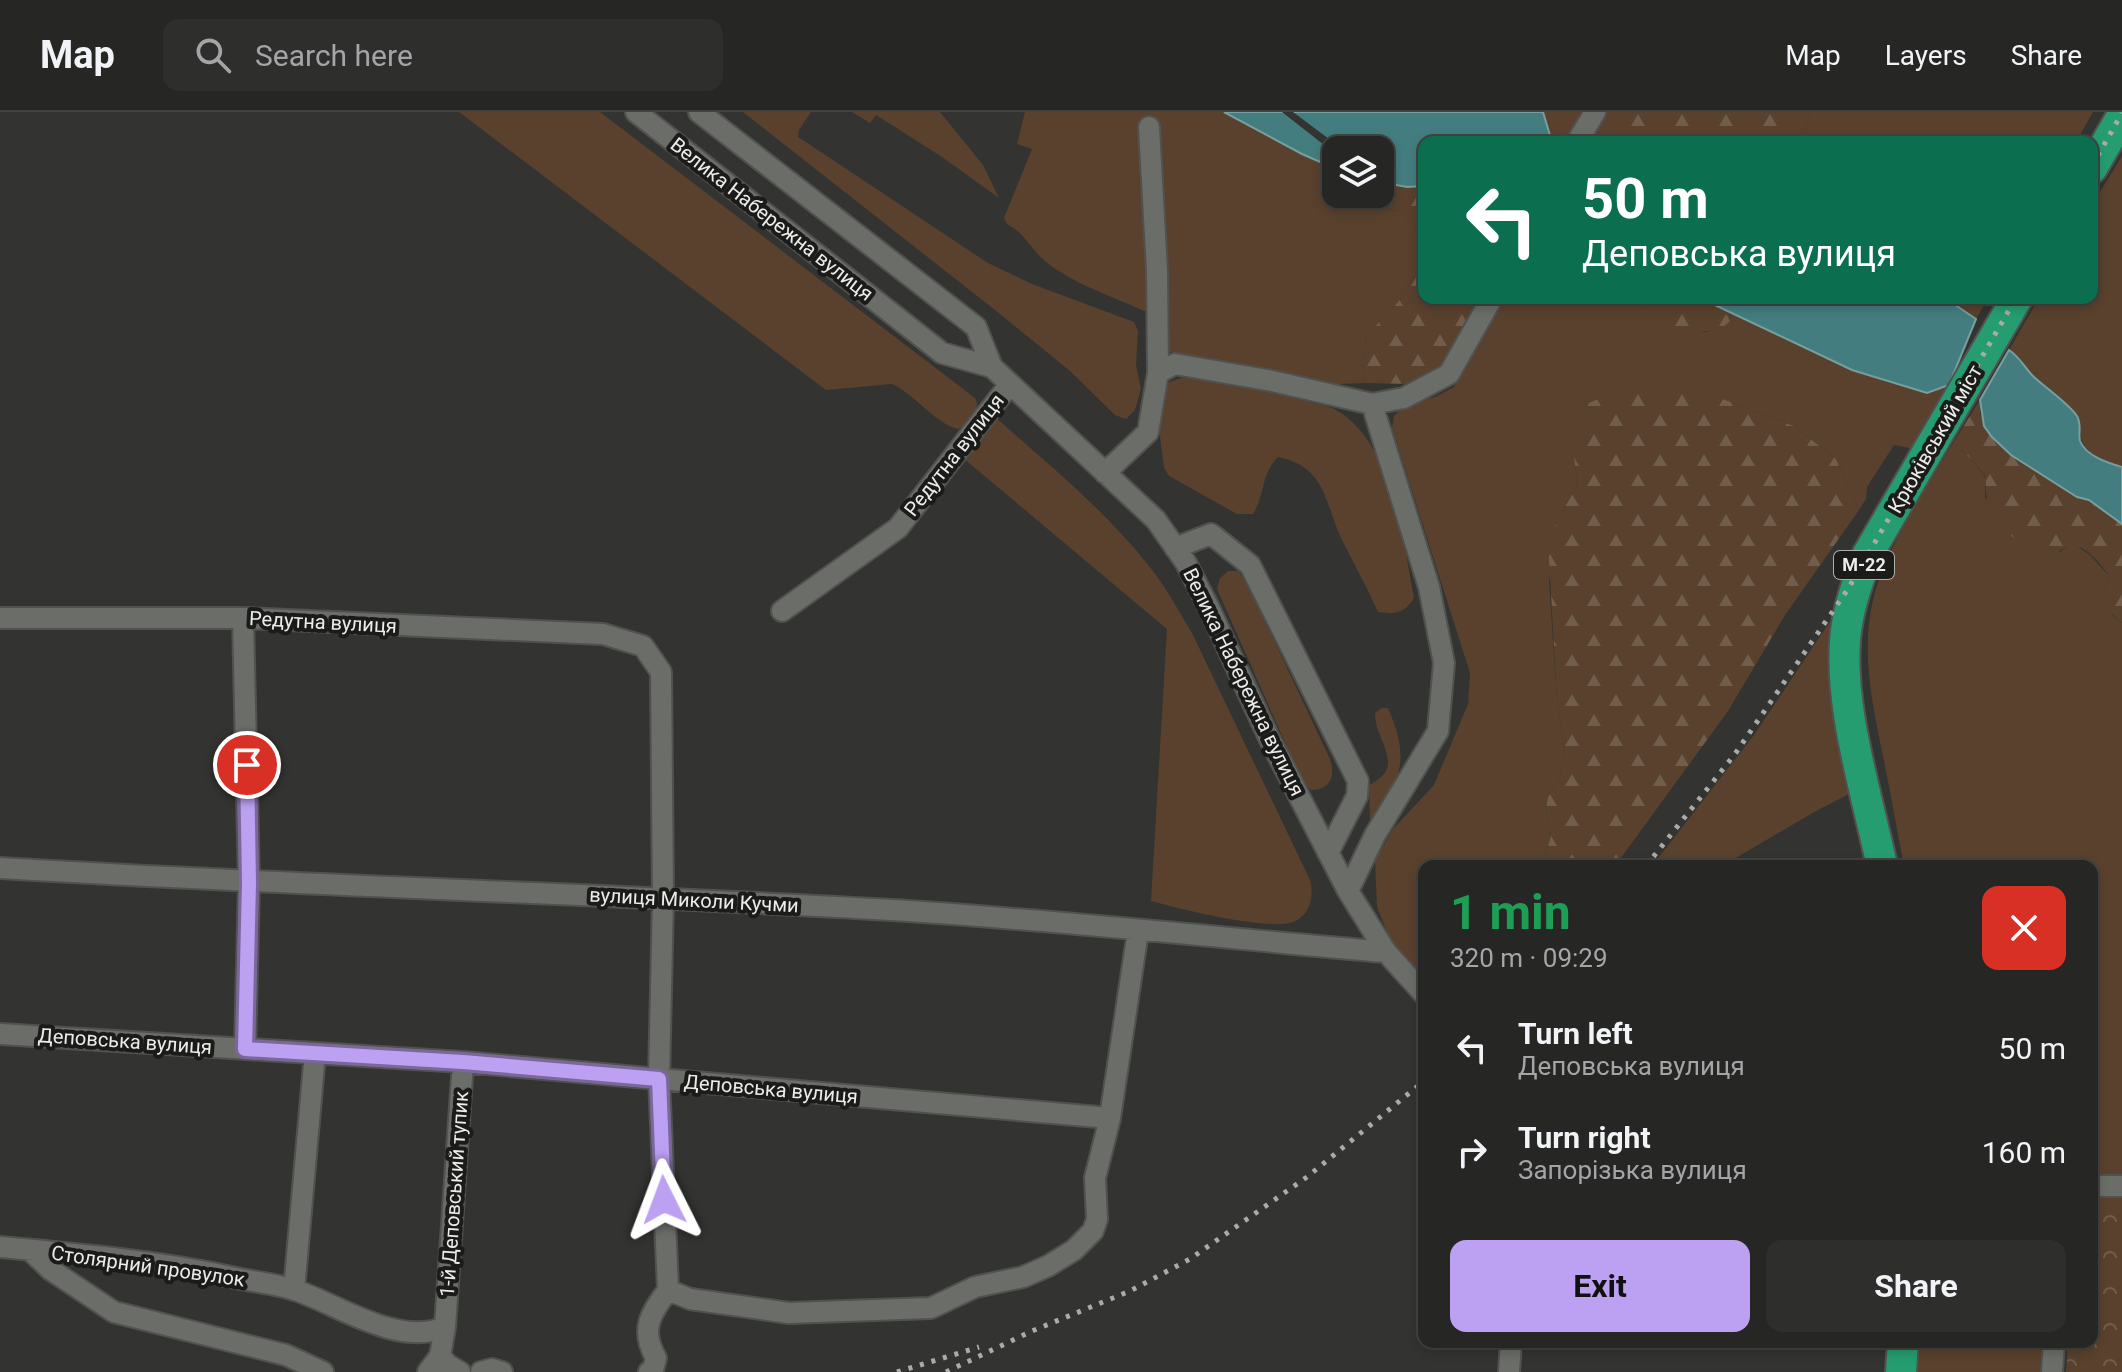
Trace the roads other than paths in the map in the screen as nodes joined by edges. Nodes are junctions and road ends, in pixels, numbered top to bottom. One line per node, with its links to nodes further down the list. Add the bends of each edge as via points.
1 (636, 112): 10 (street, Велика Набережна вулиця, via 942,353)
2 (699, 112): 10 (street, Велика Набережна вулиця, via 976,327)
3 (1595, 112): 6 (street)
4 (2122, 116): 7 (highway)
5 (1149, 127): 11 (street)
6 (1581, 136)
7 (2098, 158)
8 (1489, 304): 13 (street, via 1449,374 1404,398)
9 (2014, 304): 20 (highway, Крюківський міст / М-22, via 1868,554 1855,587 1846,626 1848,697)
10 (992, 367): 12 (street, Велика Набережна вулиця)
11 (1158, 373): 13 (street, via 1175,364); 14 (street, via 1148,432)
12 (1010, 384): 14 (street, Велика Набережна вулиця); 16 (street, Редутна вулиця, via 898,528)
13 (1372, 404): 23 (street, via 1429,587 1444,663 1438,731)
14 (1105, 473): 15 (street, Велика Набережна вулиця, via 1156,520)
15 (1175, 548): 19 (street, Велика Набережна вулиця); 19 (street, via 1211,534 1250,565 1345,754 1358,781 1357,796)
16 (782, 611)
17 (0, 618): 18 (street, Редутна вулиця)
18 (243, 618): 22 (street); 24 (street, Редутна вулиця, via 603,634 643,646 661,672)
19 (1328, 853): 23 (street, Велика Набережна вулиця)
20 (1881, 860)
21 (0, 868): 22 (street, вулиця Миколи Кучми)
22 (249, 883): 24 (street, вулиця Миколи Кучми); 29 (street)
23 (1348, 891): 26 (street, Велика Набережна вулиця)
24 (663, 898): 25 (street, вулиця Миколи Кучми); 32 (street)
25 (1138, 931): 26 (street, вулиця Миколи Кучми); 33 (street)
26 (1386, 952): 27 (street, Велика Набережна вулиця)
27 (1418, 987)
28 (0, 1034): 29 (street, Деповська вулиця)
29 (245, 1049): 30 (street, Деповська вулиця)
30 (315, 1053): 31 (street, Деповська вулиця); 38 (street)
31 (463, 1062): 32 (street, Деповська вулиця); 40 (street, 1-й Деповський тупик)
32 (659, 1079): 33 (street, Деповська вулиця); 39 (street)
33 (1110, 1118): 39 (street, via 1095,1178 1093,1231 1074,1250 1023,1277 975,1287 931,1308 881,1311 789,1313 690,1299)
34 (2098, 1186): 35 (street)
35 (2122, 1186)
36 (0, 1247): 37 (street, Столярний провулок)
37 (30, 1250): 38 (street, Столярний провулок, via 95,1255); 45 (street, via 114,1312 286,1355)
38 (294, 1290): 40 (street, Столярний провулок, via 412,1333)
39 (668, 1290): 49 (street, via 648,1325 647,1342 656,1358)
40 (445, 1327): 44 (street, 1-й Деповський тупик)
41 (1511, 1348): 50 (street)
42 (1903, 1348): 51 (highway)
43 (2054, 1348): 52 (street)
44 (434, 1364): 46 (street)
45 (323, 1372)
46 (460, 1372)
47 (481, 1372): 48 (street)
48 (502, 1372)
49 (649, 1372)
50 (1509, 1372)
51 (1901, 1372)
52 (2052, 1372)

